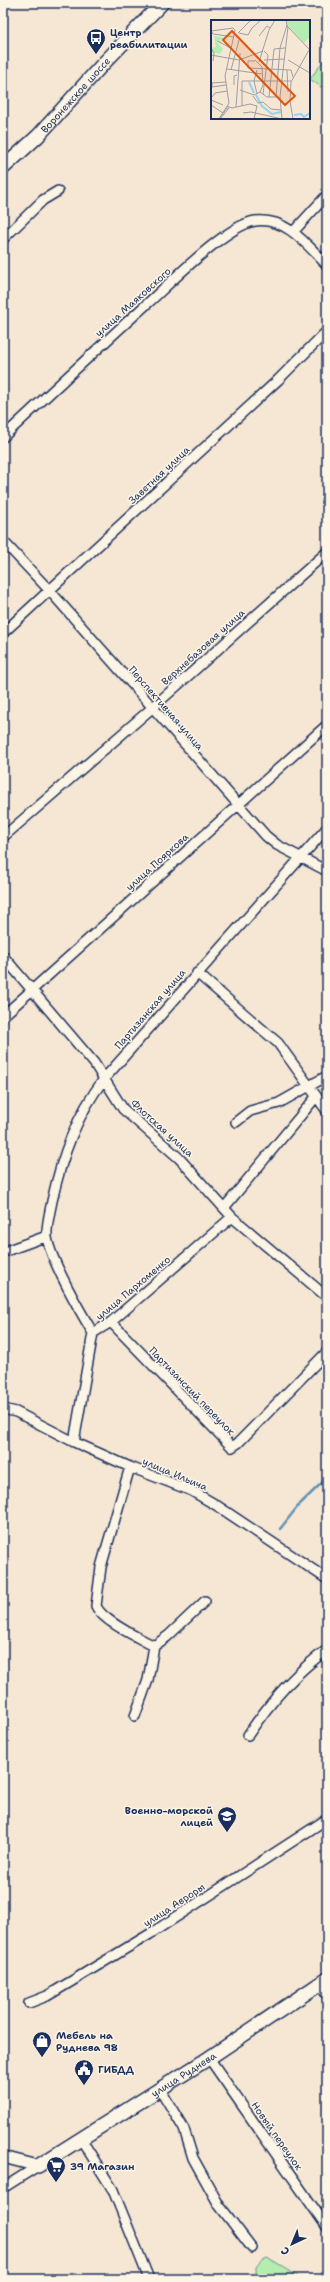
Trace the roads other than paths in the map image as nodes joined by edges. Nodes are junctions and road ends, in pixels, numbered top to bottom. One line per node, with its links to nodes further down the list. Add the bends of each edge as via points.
1 (162, 3): 2 (main road, Воронежское шоссе, via 102,64 38,136)
2 (3, 168)
3 (58, 191): 6 (street, via 43,200)
4 (327, 195): 5 (street)
5 (294, 231): 7 (street); 9 (street, улица Маяковского, via 283,225 255,221 214,244)
6 (3, 239)
7 (327, 265)
8 (327, 331): 12 (street, Заветная улица)
9 (3, 437)
10 (3, 541): 12 (street, Перспективная улица)
11 (327, 552): 14 (street, Верхнебазовая улица)
12 (50, 591): 13 (street, Заветная улица); 14 (street, Перспективная улица)
13 (3, 633)
14 (152, 708): 16 (street, Перспективная улица); 18 (street, Верхнебазовая улица)
15 (327, 725): 16 (street, улица Пояркова)
16 (237, 805): 19 (street, Перспективная улица, via 272,840); 23 (street, улица Пояркова)
17 (327, 828): 19 (street, Партизанская улица)
18 (3, 838)
19 (300, 858): 20 (street, Перспективная улица); 22 (street, Партизанская улица)
20 (327, 871)
21 (3, 956): 23 (street, Флотская улица)
22 (196, 973): 26 (street, Партизанская улица); 27 (street, via 267,1032)
23 (33, 990): 24 (street, улица Пояркова); 26 (street, Флотская улица)
24 (3, 1016)
25 (327, 1076): 27 (street)
26 (104, 1078): 31 (street, Флотская улица, via 123,1109 179,1158); 33 (street, Партизанская улица, via 87,1101 65,1150 50,1208)
27 (310, 1086): 28 (street); 30 (street, via 279,1102 250,1111)
28 (316, 1097): 29 (street); 31 (street)
29 (327, 1111)
30 (236, 1122)
31 (224, 1208): 32 (street, Флотская улица)
32 (232, 1217): 35 (street, Флотская улица); 36 (street, улица Пархоменко)
33 (47, 1236): 34 (street); 37 (street, Партизанская улица, via 76,1305)
34 (3, 1252)
35 (327, 1297)
36 (111, 1322): 37 (street, улица Пархоменко); 38 (street, Партизанский переулок, via 232,1447 238,1444)
37 (93, 1333): 40 (street, улица Пархоменко)
38 (327, 1352)
39 (3, 1409): 40 (street, улица Ильича, via 16,1412)
40 (74, 1442): 41 (street, улица Ильича)
41 (130, 1468): 42 (street, улица Ильича, via 192,1491 216,1504); 44 (street, via 101,1567 96,1606 106,1618)
42 (327, 1579)
43 (205, 1601): 44 (street)
44 (154, 1646): 46 (street, via 148,1680)
45 (327, 1650): 47 (street, via 283,1688 270,1702)
46 (135, 1716)
47 (248, 1735)
48 (327, 1819): 51 (street, улица Авроры, via 150,1934 47,1996)
49 (323, 1981): 50 (street); 52 (main road, улица Руднева)
50 (327, 1995)
51 (29, 2003)
52 (209, 2058): 53 (main road, улица Руднева); 58 (street, Новый переулок)
53 (160, 2089): 54 (main road, улица Руднева); 59 (street, via 184,2129 193,2158 218,2205)
54 (81, 2139): 56 (main road, улица Руднева); 60 (street, via 113,2190)
55 (3, 2157): 56 (street)
56 (38, 2166): 57 (street)
57 (3, 2188)
58 (327, 2227)
59 (252, 2248)
60 (149, 2279)

